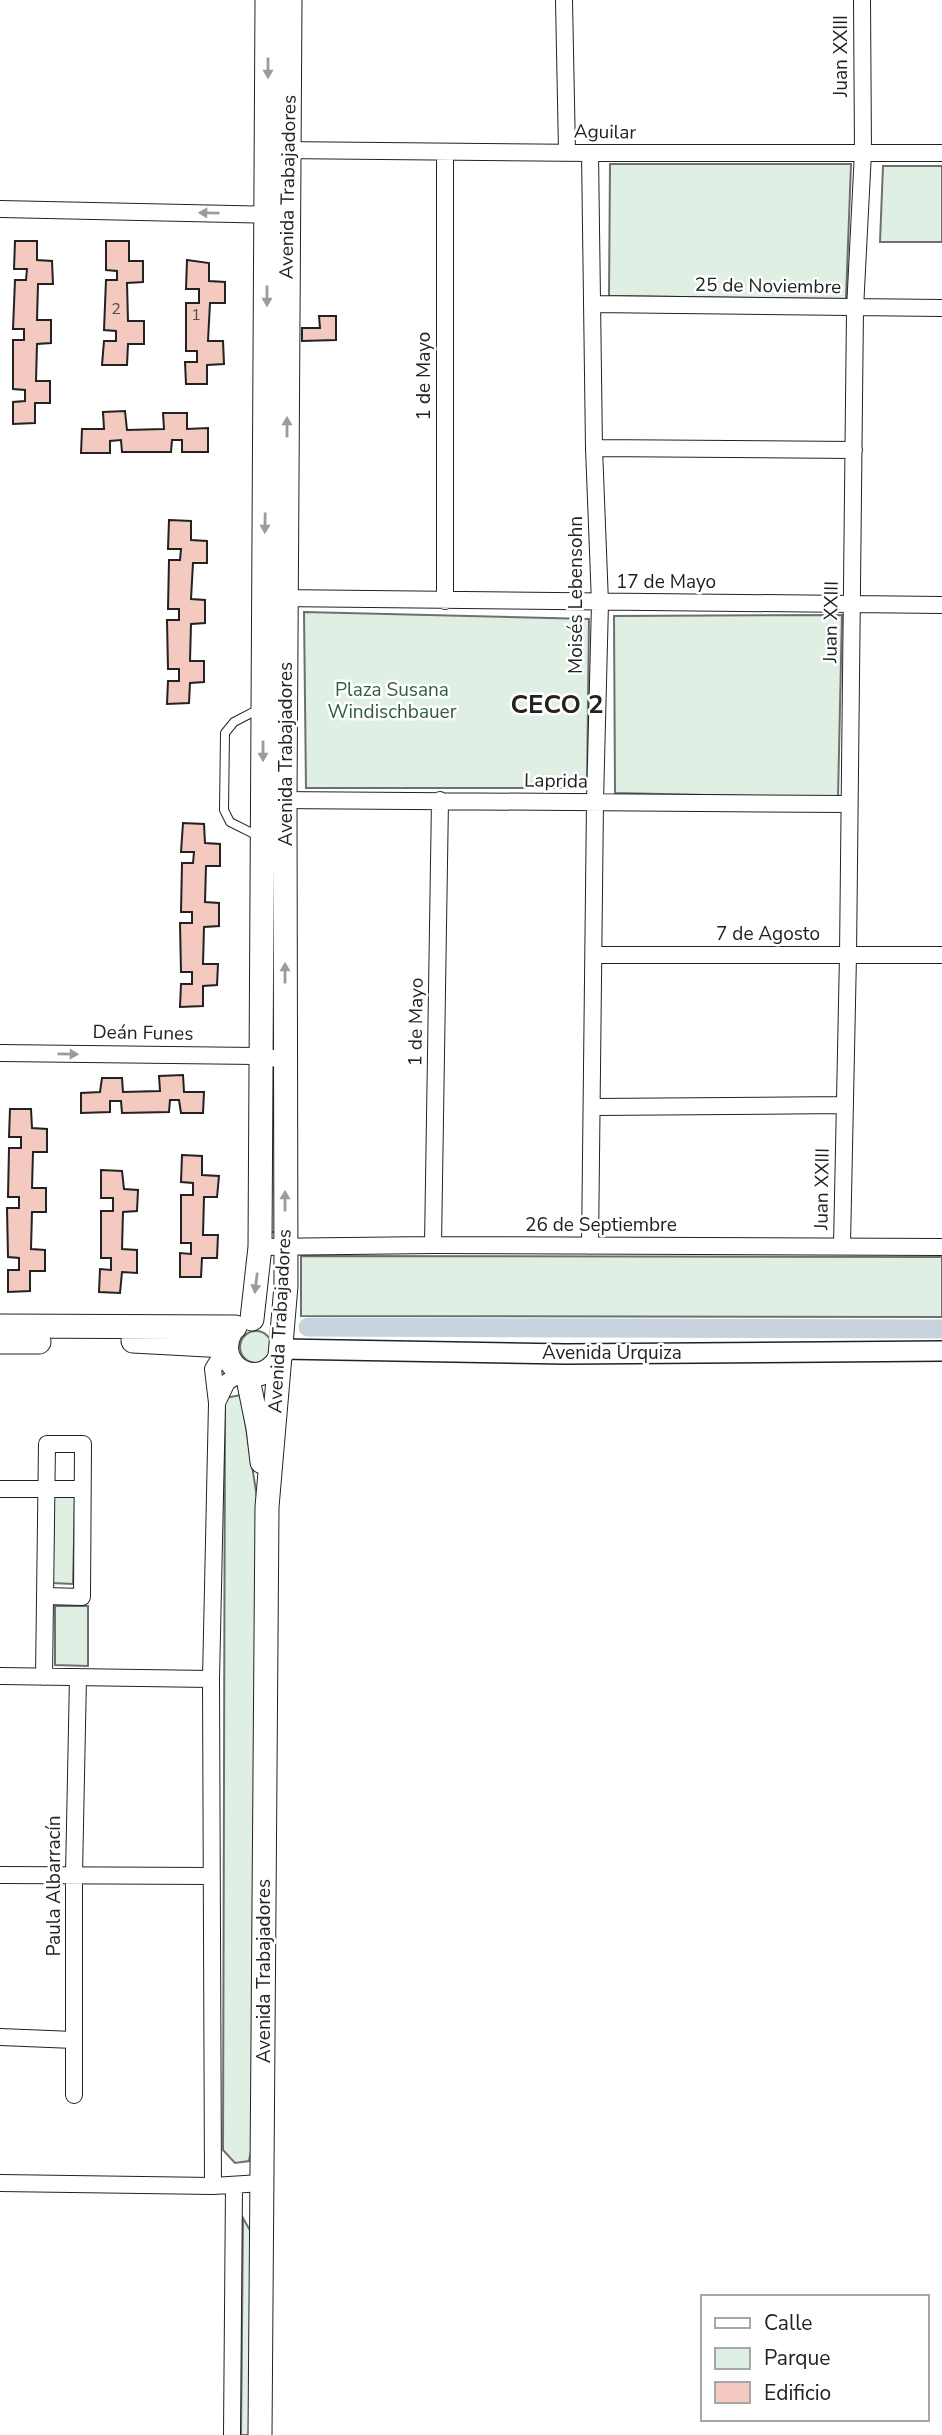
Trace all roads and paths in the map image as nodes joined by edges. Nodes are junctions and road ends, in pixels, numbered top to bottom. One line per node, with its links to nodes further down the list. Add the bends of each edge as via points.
1 (267, 0): 5 (main road, Avenida Trabajadores, one-way to 5)
2 (290, 0): 5 (main road, Avenida Trabajadores)
3 (564, 0): 7 (street)
4 (862, 0): 8 (street, Juan XXIII)
5 (278, 150): 6 (street, Aguilar); 12 (main road, Avenida Trabajadores)
6 (445, 152): 7 (street, Aguilar); 19 (street, 1 de Mayo)
7 (566, 152): 9 (street, Aguilar)
8 (863, 152): 9 (street, Aguilar); 10 (street, Aguilar); 15 (street, Juan XXIII)
9 (590, 153): 13 (street, Moisés Lebensohn)
10 (942, 153)
11 (0, 209): 12 (street, one-way to 11)
12 (277, 215): 18 (main road, Avenida Trabajadores)
13 (593, 304): 15 (street, 25 de Noviembre); 16 (street, Moisés Lebensohn)
14 (942, 308): 15 (street, 25 de Noviembre)
15 (855, 309): 17 (street, Juan XXIII)
16 (594, 448): 17 (street); 20 (street, Moisés Lebensohn)
17 (854, 450): 21 (street, Juan XXIII)
18 (275, 598): 19 (street, 17 de Mayo); 23 (main road, Avenida Trabajadores); 24 (main road, Avenida Trabajadores)
19 (445, 600): 20 (street, 17 de Mayo)
20 (600, 603): 21 (street, 17 de Mayo); 26 (street, Moisés Lebensohn)
21 (852, 603): 22 (street, 17 de Mayo); 27 (street, Juan XXIII)
22 (942, 605)
23 (264, 707): 24 (main road, Avenida Trabajadores, one-way to 24); 28 (lane, via 234,722 225,733 224,810 230,822)
24 (274, 800): 25 (street, Laprida); 28 (main road, Avenida Trabajadores); 34 (main road, Avenida Trabajadores, one-way to 24)
25 (440, 800): 26 (street, Laprida); 37 (street, 1 de Mayo)
26 (595, 803): 27 (street, Laprida); 31 (street, Moisés Lebensohn)
27 (848, 804): 29 (street, Juan XXIII)
28 (262, 838): 33 (main road, Avenida Trabajadores)
29 (848, 955): 30 (street, 7 de Agosto); 31 (street, 7 de Agosto); 35 (street, Juan XXIII)
30 (942, 955)
31 (594, 956): 36 (street, Moisés Lebensohn)
32 (0, 1053): 33 (street, Deán Funes, one-way to 33)
33 (261, 1056): 34 (street, Deán Funes); 41 (main road, Avenida Trabajadores)
34 (284, 1060): 39 (main road, Avenida Trabajadores, one-way to 34)
35 (845, 1105): 36 (street); 38 (street, Juan XXIII)
36 (593, 1107): 40 (street, Moisés Lebensohn)
37 (433, 1245): 39 (street, 26 de Septiembre); 40 (street, 26 de Septiembre)
38 (842, 1245): 40 (street, 26 de Septiembre); 42 (street, 26 de Septiembre)
39 (285, 1246): 41 (street, 26 de Septiembre); 46 (main road, Avenida Trabajadores)
40 (590, 1246)
41 (260, 1247): 44 (main road, Avenida Trabajadores, one-way to 44)
42 (942, 1247)
43 (0, 1326): 44 (main road)
44 (235, 1335): 45 (main road); 46 (main road, via 268,1322 279,1334); 48 (main road, via 232,1363); 49 (street, Avenida Trabajadores, via 214,1368)
45 (0, 1342)
46 (282, 1348): 47 (street, Avenida Urquiza, via 566,1354); 48 (main road, via 265,1373); 53 (main road, Avenida Trabajadores)
47 (942, 1351)
48 (245, 1373): 49 (street, Avenida Trabajadores, via 227,1382); 53 (main road, Avenida Trabajadores, via 258,1428)
49 (217, 1403): 58 (street, Avenida Trabajadores)
50 (0, 1489): 51 (street)
51 (46, 1489): 52 (street); 52 (street, via 47,1444 83,1444); 54 (street)
52 (82, 1489): 54 (street, via 82,1597)
53 (267, 1507): 66 (main road, Avenida Trabajadores)
54 (44, 1596): 56 (street)
55 (0, 1676): 56 (street)
56 (44, 1676): 57 (street)
57 (78, 1677): 58 (street); 60 (street, Paula Albarracín)
58 (211, 1679): 61 (street, Avenida Trabajadores)
59 (0, 1875): 60 (street)
60 (74, 1875): 61 (street); 63 (street, Paula Albarracín)
61 (211, 1875): 68 (street, Avenida Trabajadores)
62 (0, 2037): 63 (street)
63 (74, 2040): 64 (street, Paula Albarracín)
64 (74, 2095)
65 (0, 2183): 68 (street)
66 (262, 2183): 67 (street); 70 (main road, Avenida Trabajadores)
67 (234, 2185): 68 (street); 69 (street)
68 (213, 2186)
69 (232, 2435)
70 (260, 2435)

